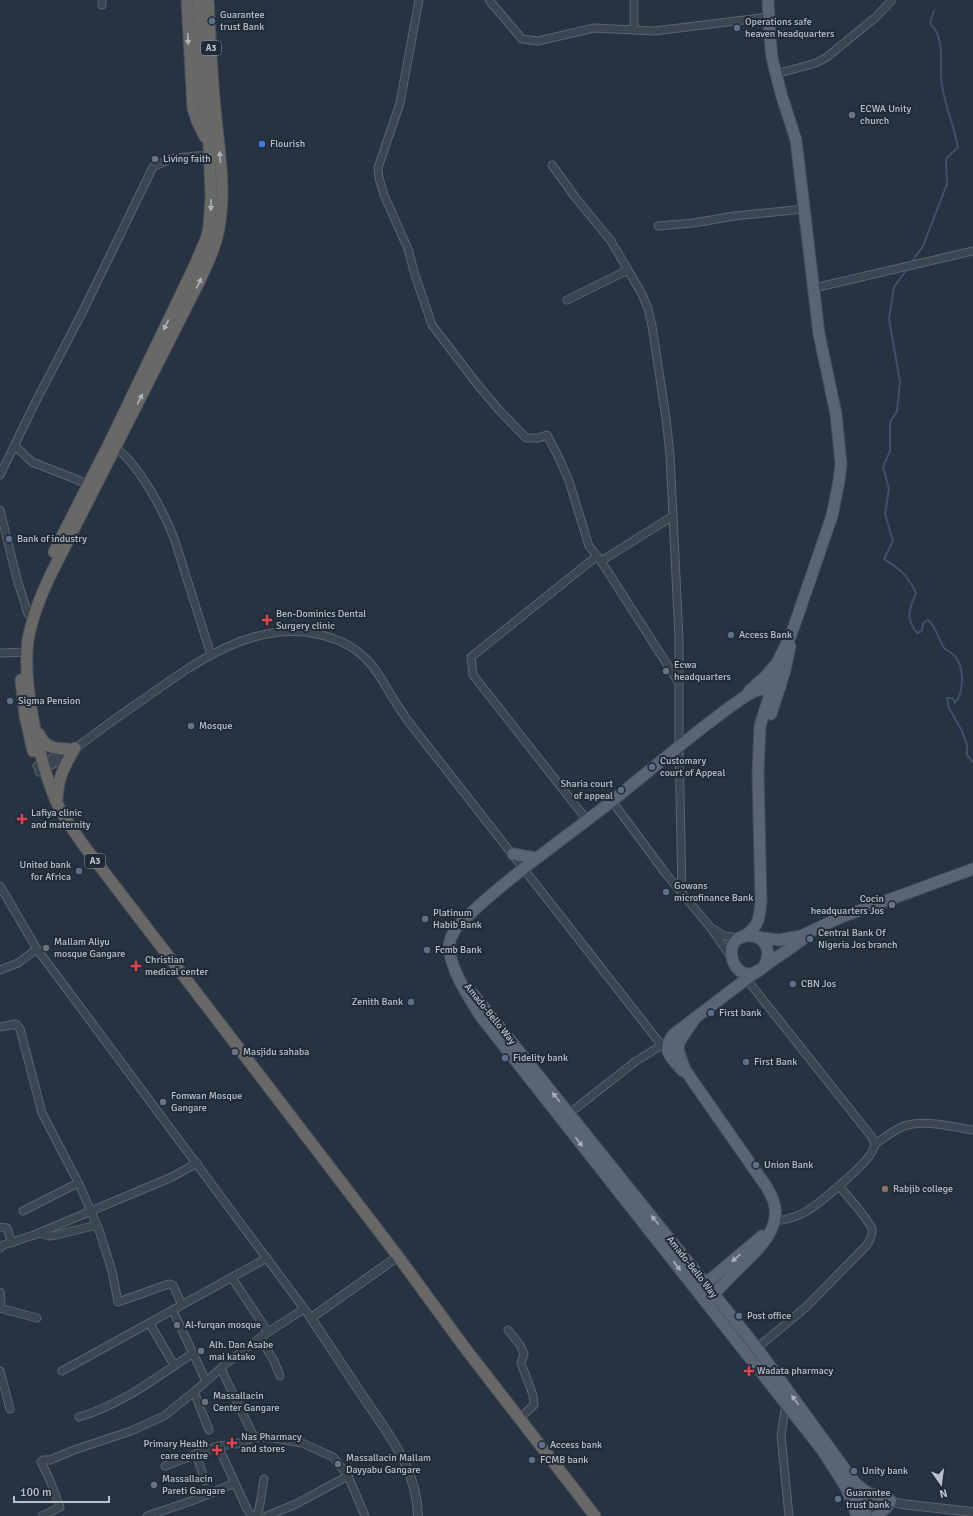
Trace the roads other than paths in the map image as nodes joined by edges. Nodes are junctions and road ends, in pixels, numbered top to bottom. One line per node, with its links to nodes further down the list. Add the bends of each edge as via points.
1 (187, 0): 15 (highway, one-way to 15, via 193,108)
2 (198, 0): 13 (highway, A3)
3 (208, 0): 13 (highway, A3)
4 (215, 0): 14 (highway, via 221,90 220,109)
5 (419, 0): 29 (street, via 400,103 378,168 384,195 408,249 414,275 432,324 477,384 526,438 547,435 568,481 589,546)
6 (489, 0): 11 (street, via 522,39 538,41 594,28)
7 (634, 0): 11 (street)
8 (768, 0): 10 (main road)
9 (892, 0): 12 (street, via 827,57 816,63)
10 (768, 17): 11 (street, via 655,31); 12 (main road)
11 (634, 30)
12 (776, 74): 17 (main road, via 796,140)
13 (208, 96): 14 (highway, A3); 15 (highway, A3)
14 (216, 120): 24 (highway, A3, one-way to 14, via 200,282 218,235 222,205)
15 (209, 149): 23 (street, via 173,158 153,167); 24 (highway, A3, one-way to 24, via 211,197 206,239)
16 (552, 165): 20 (street, via 611,241)
17 (804, 209): 18 (street); 21 (main road)
18 (658, 226)
19 (973, 251): 21 (street)
20 (628, 270): 22 (street); 28 (street, via 642,294 652,326 666,418)
21 (814, 288): 31 (main road, via 819,334 838,429 841,464 832,516)
22 (567, 300)
23 (15, 446): 25 (street); 26 (street, via 32,462)
24 (112, 446): 26 (highway, A3); 34 (highway, A3, via 39,601); 35 (street, via 135,468 168,521)
25 (0, 475)
26 (88, 484): 30 (highway, A3, via 45,569)
27 (0, 510): 30 (street)
28 (673, 516): 29 (street); 36 (street)
29 (599, 559): 36 (street); 45 (street, via 471,657 473,675)
30 (28, 614): 34 (highway, A3, via 24,633)
31 (791, 635): 32 (main road); 37 (main road, via 789,655)
32 (785, 649): 37 (main road); 38 (main road, via 764,678)
33 (0, 653): 34 (street)
34 (24, 653): 39 (highway, A3); 42 (highway, A3, via 21,671 23,698 29,736)
35 (211, 656): 41 (street, via 176,676); 46 (street, via 221,649 251,637 287,631 328,636 355,650 372,664 408,721)
36 (679, 683): 40 (street)
37 (775, 688): 38 (main road, via 755,691); 52 (main road, via 760,726 758,773)
38 (736, 702): 40 (main road, Amado-Bello Way)
39 (35, 723): 41 (highway, via 41,738 48,745); 42 (highway, A3)
40 (679, 746): 43 (main road, Amado-Bello Way); 51 (street)
41 (71, 749): 42 (street); 44 (highway, via 61,774)
42 (41, 767): 44 (highway, A3); 80 (highway, A3, via 56,813 84,858)
43 (612, 801): 45 (main road, Amado-Bello Way); 51 (street)
44 (57, 802): 110 (highway, A3, via 85,848)
45 (587, 820): 47 (main road, Amado-Bello Way)
46 (513, 854): 47 (main road); 48 (street)
47 (536, 858): 48 (main road, Amado-Bello Way)
48 (524, 868): 64 (street, via 654,1036); 65 (main road, Amado-Bello Way, via 457,927 450,941 450,954 454,968 482,1018)
49 (973, 869): 54 (main road, via 839,918)
50 (0, 886): 57 (street)
51 (682, 893): 53 (street)
52 (761, 902): 55 (main road, via 758,923 752,931); 56 (main road)
53 (710, 927): 55 (street, via 724,936); 58 (street)
54 (814, 930): 56 (main road, via 790,939); 59 (main road)
55 (742, 937): 56 (main road, via 751,936); 58 (main road, via 733,945 731,951)
56 (763, 941): 59 (main road, via 768,958)
57 (37, 948): 60 (street, via 18,963); 68 (street)
58 (734, 963): 59 (main road, via 748,973); 61 (street); 62 (main road, via 734,981)
59 (761, 969): 61 (main road)
60 (0, 970)
61 (746, 980): 62 (main road); 67 (street)
62 (726, 995): 64 (main road, via 674,1034 668,1042)
63 (0, 1027): 69 (street, via 16,1024 20,1029 42,1113)
64 (669, 1046): 65 (street, via 636,1061); 74 (main road, via 669,1055 692,1082 770,1192 775,1206)
65 (565, 1116): 81 (main road, Amado-Bello Way, one-way to 65); 84 (main road, Amado-Bello Way, one-way to 84)
66 (973, 1130): 67 (street, via 937,1124 912,1124)
67 (875, 1144): 70 (street, via 867,1159)
68 (197, 1163): 71 (street, via 172,1177); 79 (street)
69 (78, 1183): 71 (street); 72 (street)
70 (839, 1186): 74 (street, via 806,1212); 98 (street, via 872,1230 868,1244 806,1307)
71 (91, 1210): 73 (street); 76 (street)
72 (23, 1211)
73 (97, 1225): 76 (street, via 50,1236); 87 (street, via 112,1271 118,1302 169,1284 173,1285)
74 (773, 1225): 82 (main road)
75 (0, 1227): 77 (street, via 8,1229)
76 (39, 1233): 77 (street)
77 (12, 1243): 78 (street)
78 (0, 1248)
79 (267, 1258): 83 (street); 89 (street)
80 (392, 1260): 92 (street); 132 (highway, A3)
81 (689, 1264): 82 (main road, via 704,1271); 84 (main road, Amado-Bello Way)
82 (726, 1273): 84 (main road); 86 (main road); 93 (main road, via 724,1296)
83 (232, 1278): 87 (street); 96 (street)
84 (701, 1287): 86 (main road, Amado-Bello Way)
85 (0, 1292): 88 (street)
86 (709, 1297): 93 (main road, Amado-Bello Way); 107 (main road, Amado-Bello Way)
87 (182, 1305): 90 (street)
88 (0, 1307): 91 (street)
89 (304, 1309): 92 (street); 96 (street)
90 (173, 1311): 94 (street); 99 (street)
91 (37, 1318)
92 (311, 1318): 131 (street, via 399,1449 413,1482)
93 (733, 1319): 98 (main road, Amado-Bello Way)
94 (150, 1324): 100 (street); 103 (street)
95 (508, 1330): 110 (street, via 524,1354 521,1363 533,1395 534,1405)
96 (268, 1332): 97 (street)
97 (260, 1338): 101 (street); 104 (street)
98 (757, 1348): 120 (main road, Amado-Bello Way, one-way to 98)
99 (193, 1352): 100 (street); 105 (street)
100 (174, 1365): 109 (street, via 129,1394)
101 (221, 1369): 105 (street); 112 (street)
102 (0, 1370): 108 (street)
103 (62, 1371)
104 (280, 1376)
105 (206, 1381): 106 (street)
106 (194, 1392): 111 (street); 125 (street, via 164,1416 131,1431 50,1460 43,1460 41,1462 60,1507)
107 (786, 1404): 122 (main road, Amado-Bello Way, via 832,1463); 134 (street, via 781,1435)
108 (10, 1409)
109 (79, 1417)
110 (520, 1418): 133 (highway, A3)
111 (209, 1430)
112 (254, 1437): 113 (street, via 237,1444); 116 (street, via 302,1443 333,1457)
113 (218, 1446): 114 (street); 119 (street)
114 (196, 1454): 115 (street); 118 (street)
115 (165, 1466)
116 (348, 1476): 129 (street); 130 (street)
117 (264, 1479): 128 (street)
118 (206, 1481)
119 (235, 1483): 126 (street); 127 (street)
120 (855, 1483): 121 (main road, via 868,1494 885,1497); 122 (main road, Amado-Bello Way)
121 (893, 1504): 122 (street); 124 (street); 135 (main road)
122 (859, 1508)
123 (973, 1512): 124 (street)
124 (953, 1513)
125 (42, 1516)
126 (148, 1516)
127 (252, 1516)
128 (257, 1516)
129 (268, 1516)
130 (365, 1516)
131 (418, 1516)
132 (586, 1516)
133 (595, 1516)
134 (789, 1516)
135 (877, 1516)

